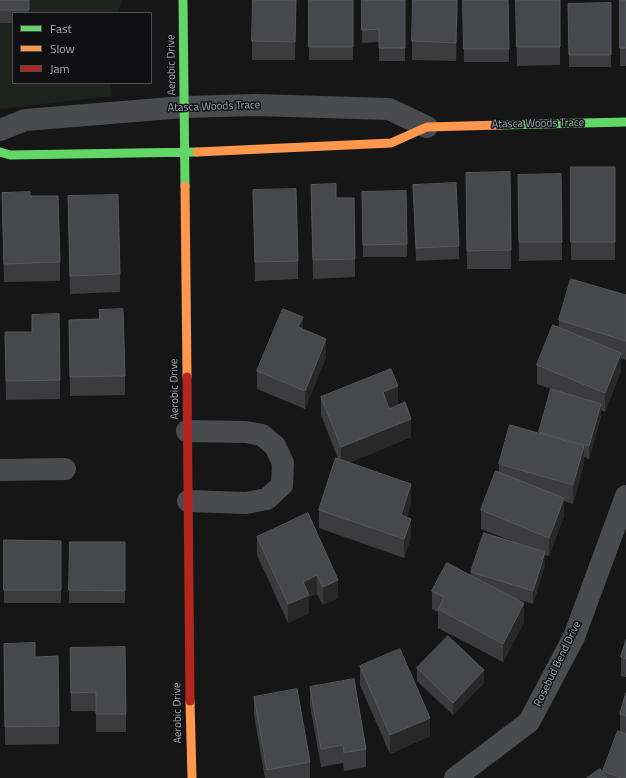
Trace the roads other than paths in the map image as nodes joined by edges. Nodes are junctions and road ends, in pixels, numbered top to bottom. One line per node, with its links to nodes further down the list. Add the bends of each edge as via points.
1 (183, 0): 2 (street, Aerobic Drive)
2 (184, 107): 4 (street, Atasca Woods Trace, via 256,105 389,109); 5 (street, Atasca Woods Trace, via 25,120); 7 (street, Aerobic Drive)
3 (626, 122): 4 (street, Atasca Woods Trace)
4 (427, 126): 7 (street, Atasca Woods Trace, via 391,143)
5 (0, 130)
6 (0, 152): 7 (street, Atasca Woods Trace, via 10,155)
7 (185, 153): 8 (street, Aerobic Drive)
8 (187, 431): 12 (street, Aerobic Drive); 12 (street, via 246,432 262,435 274,446 283,463 282,485 267,499 246,503)
9 (65, 469): 10 (street)
10 (0, 470)
11 (626, 496): 14 (street, Rosebud Bend Drive, via 574,637 529,722)
12 (188, 501): 13 (street, Aerobic Drive)
13 (192, 778)
14 (455, 778)

